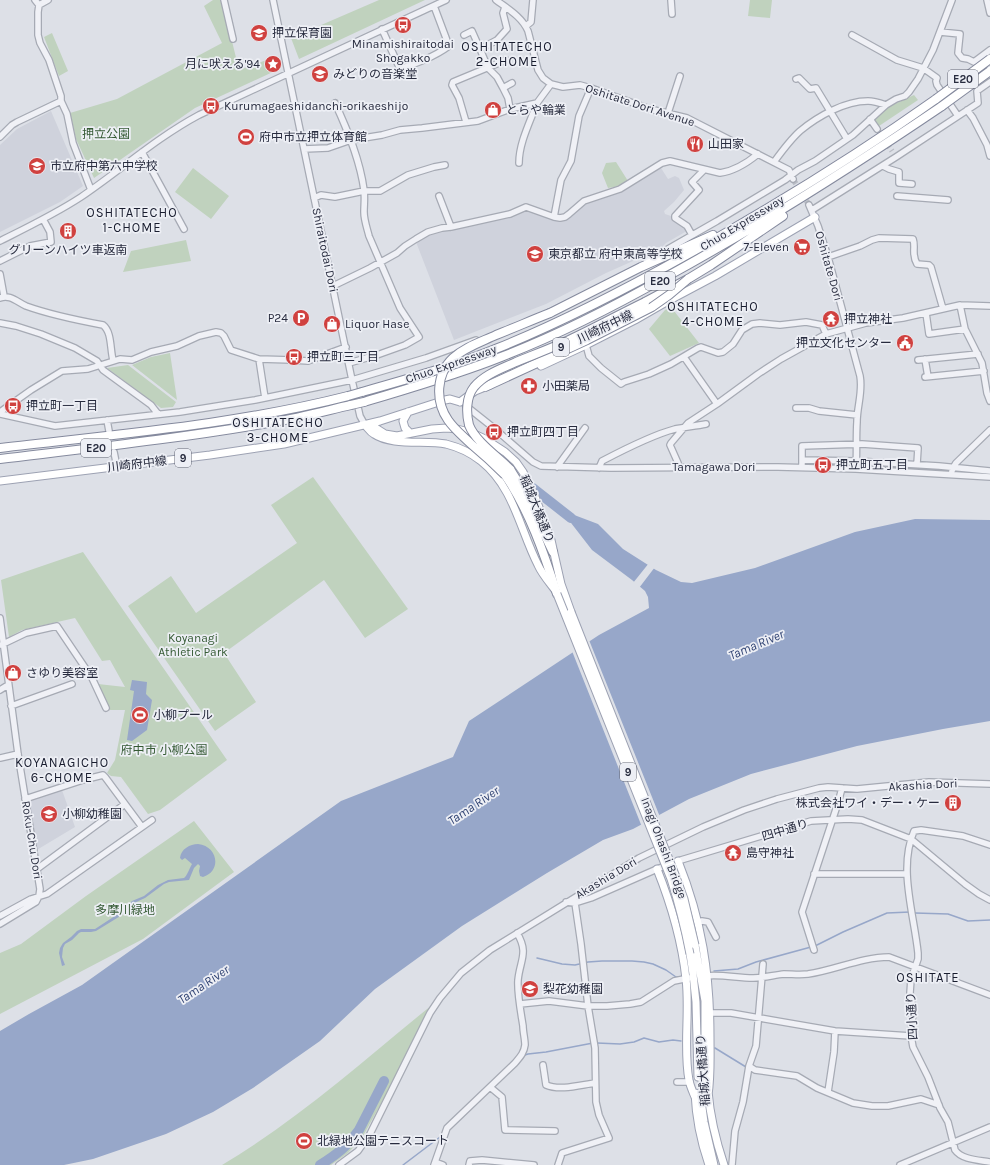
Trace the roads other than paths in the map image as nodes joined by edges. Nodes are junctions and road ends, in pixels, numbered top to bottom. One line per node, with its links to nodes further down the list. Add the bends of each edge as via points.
1 (48, 0): 10 (street)
2 (224, 0): 20 (street)
3 (273, 0): 29 (street, Shiraitodai Dori)
4 (446, 0): 11 (street)
5 (496, 0): 12 (street)
6 (533, 0): 15 (street, via 530,22)
7 (671, 0): 14 (street)
8 (952, 0): 17 (street)
9 (987, 0): 13 (street)
10 (37, 3): 38 (street, via 38,35 49,60)
11 (434, 6): 16 (street); 16 (street, via 449,46 423,60 400,69)
12 (505, 7): 15 (street); 21 (street, via 503,12 507,29 498,40)
13 (990, 13)
14 (672, 14)
15 (526, 26): 34 (street, via 538,70)
16 (382, 29): 29 (street)
17 (940, 32): 25 (street, via 960,34 958,53 962,58); 27 (street)
18 (464, 35): 21 (street, via 472,31)
19 (852, 35): 27 (street, via 897,60)
20 (233, 39)
21 (480, 49): 26 (street)
22 (990, 50): 25 (street)
23 (990, 59): 39 (highway, Chuo Expressway / E20, bridge)
24 (506, 60): 26 (street)
25 (974, 62): 37 (street)
26 (488, 68): 35 (street); 50 (street, via 452,82)
27 (923, 68): 42 (street, via 910,92); 48 (street, via 936,78 938,86)
28 (990, 71): 46 (highway, Chuo Expressway / E20, bridge)
29 (288, 74): 56 (street, Shiraitodai Dori); 58 (street, via 199,115 175,128)
30 (680, 76): 47 (street)
31 (796, 79): 45 (street, via 799,78 810,89 816,88)
32 (990, 82): 37 (street)
33 (512, 83): 35 (street)
34 (551, 84): 36 (street, Oshitate Dori Avenue); 41 (street)
35 (503, 88): 43 (street)
36 (591, 88): 47 (street, Oshitate Dori Avenue); 76 (street, via 579,116 570,161 561,180)
37 (977, 91): 44 (street, via 978,103)
38 (61, 101): 52 (street, via 17,122); 69 (street, via 72,143)
39 (932, 101): 129 (highway, Chuo Expressway / E20, bridge, via 767,209 683,257 600,302 498,348 452,365 319,404 180,428); 147 (highway, bridge, via 713,235 641,267 550,313 477,343 452,359 443,372 439,390 441,407 448,421 494,464 513,486)
40 (335, 103): 54 (street)
41 (537, 103): 43 (street); 63 (street, via 521,146)
42 (886, 105): 45 (street, via 861,101); 49 (street)
43 (510, 109): 50 (street, via 478,121)
44 (967, 110): 48 (street); 55 (street)
45 (830, 112): 53 (street); 62 (street, via 800,131)
46 (933, 112): 86 (highway, via 874,158); 131 (highway, Chuo Expressway / E20, bridge, via 871,154 700,258 569,328 453,375 364,402 276,422 192,436)
47 (668, 113): 59 (street, Oshitate Dori Avenue, via 687,118)
48 (958, 116): 61 (street)
49 (870, 119): 51 (street); 53 (street)
50 (466, 122): 54 (street, via 400,130)
51 (877, 129)
52 (0, 137)
53 (847, 139): 67 (street)
54 (351, 140): 56 (street, via 328,148); 70 (street)
55 (989, 145): 60 (street)
56 (304, 149): 73 (street, Shiraitodai Dori)
57 (892, 151): 61 (street)
58 (142, 152): 69 (street); 79 (street)
59 (758, 154): 62 (street, Oshitate Dori Avenue); 66 (street, via 740,167 727,172)
60 (990, 156)
61 (896, 157): 65 (street)
62 (774, 162): 67 (street, Oshitate Dori Avenue, via 789,170)
63 (519, 164)
64 (445, 165): 70 (street, via 408,175 380,192)
65 (883, 166): 68 (street, via 900,172 900,183); 75 (street)
66 (704, 170): 76 (street, via 670,161 662,163 620,189 584,201 565,217); 80 (street, via 692,182 699,190 675,216 687,226)
67 (792, 177): 80 (street)
68 (912, 184)
69 (91, 190): 77 (street)
70 (364, 191): 73 (street, via 335,197 321,195); 84 (street, via 366,225)
71 (439, 196): 78 (street)
72 (897, 196): 74 (street)
73 (314, 198): 87 (street, Shiraitodai Dori)
74 (948, 200)
75 (812, 211): 82 (street, Oshitate Dori); 94 (main road, 川崎府中線 / 9, via 714,276 660,307)
76 (554, 217): 78 (street, via 526,207 510,214)
77 (43, 219): 81 (street); 83 (street, via 50,232 51,242 30,246)
78 (451, 228): 84 (street, via 428,232)
79 (184, 229)
80 (692, 235): 109 (street, via 618,276 489,336)
81 (0, 240)
82 (828, 257): 91 (street, via 879,238 913,239 914,259 917,264 929,264 931,267); 95 (street, Oshitate Dori)
83 (0, 261)
84 (380, 262): 87 (street); 106 (street, via 400,308 419,337 405,345)
85 (0, 274): 88 (street)
86 (688, 279): 110 (highway, bridge, via 652,307); 146 (highway, bridge, via 568,340 493,372 473,388 467,408 470,427 518,482)
87 (333, 286): 99 (street, Shiraitodai Dori)
88 (2, 297): 104 (street, via 52,314 103,325 108,332)
89 (960, 305): 90 (street); 91 (street); 96 (street)
90 (990, 306)
91 (943, 309): 92 (street)
92 (926, 313): 95 (street); 96 (street, via 930,334)
93 (0, 323): 107 (street, via 41,334 75,348)
94 (617, 326): 98 (main road, 川崎府中線 / 9); 113 (main road, 川崎府中線 / 9, via 495,374 472,387)
95 (846, 328): 97 (street); 119 (street, Oshitate Dori, via 860,376 860,403)
96 (965, 329): 100 (street)
97 (826, 334): 101 (street, via 822,325 806,322 780,325 752,324 742,330 733,344 723,352 718,353 701,347); 114 (street, via 781,359)
98 (586, 345): 101 (street, via 589,356 621,384); 110 (main road, 川崎府中線 / 9, via 509,380)
99 (346, 347): 102 (street, via 308,361); 106 (street, Shiraitodai Dori)
100 (978, 354): 103 (street); 108 (street)
101 (684, 357): 114 (street)
102 (259, 359): 104 (street, via 231,350 224,336 216,332 132,360); 111 (street)
103 (925, 359): 105 (street); 108 (street, via 926,377)
104 (113, 360): 107 (street)
105 (918, 360)
106 (349, 363): 109 (street, Shiraitodai Dori)
107 (100, 365): 117 (street, via 88,369 62,371); 118 (street, via 103,370 151,405)
108 (984, 370): 112 (street)
109 (352, 380): 111 (street); 122 (street, Shiraitodai Dori, via 360,416)
110 (485, 387): 113 (main road, 川崎府中線 / 9)
111 (265, 398): 118 (street)
112 (990, 401)
113 (460, 402): 116 (main road, 川崎府中線 / 9, via 450,399); 136 (street, Tamagawa Dori, via 535,464)
114 (717, 404): 124 (street)
115 (796, 408): 119 (street)
116 (408, 412): 122 (main road, 川崎府中線 / 9); 127 (main road, via 403,421)
117 (0, 413): 120 (street, via 55,426)
118 (158, 414): 120 (street)
119 (857, 415): 128 (street, Oshitate Dori)
120 (107, 420): 125 (street)
121 (706, 424): 124 (street)
122 (365, 425): 127 (main road, 稲城大橋通り / 9, via 385,434 397,436); 135 (main road, 川崎府中線 / 9, via 284,444); 147 (main road, 稲城大橋通り / 9, via 374,434 387,440 445,444 457,447 482,462 506,490 540,569)
123 (585, 428): 136 (street)
124 (684, 428): 137 (street, via 664,433 627,449 602,461); 138 (street, via 670,445)
125 (109, 430)
126 (990, 430): 140 (street)
127 (410, 433): 146 (main road, 稲城大橋通り / 9, via 447,428 465,431 486,439 505,452 523,472 534,494)
128 (857, 444): 132 (street, via 802,446); 133 (street, Oshitate Dori); 134 (street, via 918,448)
129 (0, 448)
130 (114, 452): 135 (street)
131 (0, 459)
132 (802, 460): 133 (street); 139 (street)
133 (856, 461): 134 (street); 141 (street, Oshitate Dori)
134 (917, 464): 140 (street)
135 (117, 467): 145 (main road, 川崎府中線 / 9)
136 (557, 467): 137 (street, Tamagawa Dori)
137 (599, 468): 138 (street, Tamagawa Dori)
138 (679, 468): 139 (street, Tamagawa Dori)
139 (802, 468): 141 (street, Tamagawa Dori)
140 (953, 468): 142 (street); 143 (street)
141 (856, 469): 143 (street, Tamagawa Dori)
142 (990, 471)
143 (952, 475): 144 (street, Tamagawa Dori)
144 (990, 478)
145 (0, 481)
146 (553, 552): 147 (main road, 稲城大橋通り / 9)
147 (561, 593): 186 (main road, Inagi Ohashi Bridge / 9, bridge, via 671,879); 186 (main road, Inagi Ohashi Bridge / 9, bridge, via 684,899 696,945)
148 (0, 618): 149 (street, Roku-Chu Dori)
149 (0, 622): 150 (street, Roku-Chu Dori)
150 (2, 645): 152 (street, Roku-Chu Dori); 155 (street, via 26,633 57,626 92,678)
151 (72, 684): 154 (street)
152 (8, 685): 153 (street); 154 (street, Roku-Chu Dori)
153 (0, 690)
154 (11, 706): 156 (street, Roku-Chu Dori)
155 (106, 708)
156 (18, 754): 157 (street); 160 (street, Roku-Chu Dori)
157 (0, 758)
158 (990, 784): 159 (street, Akashia Dori, via 929,782)
159 (842, 788): 163 (street); 176 (street, Akashia Dori, via 819,788 744,810 639,858)
160 (25, 799): 161 (street, via 102,775); 168 (street, Roku-Chu Dori)
161 (125, 804): 164 (street); 168 (street)
162 (152, 820): 164 (street)
163 (832, 820): 165 (street, 四中通り, via 862,820); 167 (street, 四中通り, via 811,821); 170 (street)
164 (142, 827): 174 (street, via 47,894)
165 (911, 839): 166 (street, via 914,831 921,830 963,836); 171 (street, 四小通り); 175 (street, 四中通り, via 965,884)
166 (990, 845)
167 (678, 862): 169 (street, 四中通り); 172 (main road)
168 (36, 869): 174 (street, Roku-Chu Dori)
169 (657, 869): 173 (main road); 177 (street, 四中通り)
170 (814, 874): 171 (street); 183 (street, via 802,912)
171 (906, 874): 185 (street, 四小通り, via 918,954)
172 (688, 885): 173 (street, via 681,882 670,885); 179 (main road)
173 (665, 890): 186 (main road, via 675,924)
174 (39, 896): 178 (street); 180 (street, via 34,904)
175 (990, 900)
176 (566, 902): 177 (street, 四中通り); 181 (street, Akashia Dori)
177 (574, 903): 190 (street)
178 (0, 916)
179 (698, 922): 182 (street, via 708,922); 186 (main road)
180 (0, 924)
181 (517, 933): 189 (street, via 523,947 518,981); 210 (street, Akashia Dori, via 475,961 443,994 430,1013 370,1134 358,1150)
182 (716, 937)
183 (813, 947)
184 (762, 964): 187 (street)
185 (915, 967): 187 (street, via 889,957 876,957 807,974); 188 (street); 194 (street, 四小通り, via 910,994 913,1010)
186 (696, 975): 187 (street); 190 (street, via 674,981 641,1002); 191 (main road); 198 (main road, via 688,1010 687,1050); 202 (main road, 9, via 704,1001); 203 (main road, 9, via 692,1052); 216 (main road, 稲城大橋通り / 9, via 697,1070 704,1122); 217 (main road, 稲城大橋通り / 9, via 700,1002 701,1071 707,1116)
187 (762, 977): 192 (street)
188 (990, 995)
189 (520, 1004): 190 (street, via 549,1001); 200 (street, via 524,1052)
190 (588, 1006): 199 (street, via 595,1048)
191 (710, 1013): 192 (street); 202 (main road)
192 (758, 1017): 193 (street); 196 (street, via 756,1046)
193 (835, 1031): 194 (street); 201 (street)
194 (911, 1036): 204 (street, 四小通り)
195 (543, 1065): 199 (street, via 546,1085 551,1087)
196 (749, 1066): 201 (street, via 756,1070 797,1076); 219 (street, via 735,1131)
197 (677, 1082): 198 (street)
198 (690, 1082): 203 (main road)
199 (595, 1083): 214 (street, via 599,1114 609,1138 562,1153)
200 (490, 1086): 206 (street, via 502,1097 505,1130); 209 (street, via 447,1128)
201 (828, 1092): 204 (street, via 860,1105 888,1106 921,1099)
202 (708, 1095): 218 (main road, 9)
203 (695, 1098): 215 (main road, 9, via 700,1132)
204 (939, 1105): 207 (street, 四小通り)
205 (990, 1127): 207 (street)
206 (555, 1131)
207 (953, 1143): 208 (street, 四小通り, via 957,1153 962,1156); 220 (street)
208 (990, 1162)
209 (435, 1164): 211 (street)
210 (339, 1165)
211 (443, 1165)
212 (469, 1165): 213 (street, via 470,1161 482,1160)
213 (534, 1165)
214 (558, 1165)
215 (709, 1165)
216 (714, 1165)
217 (718, 1165)
218 (724, 1165)
219 (732, 1165)
220 (900, 1165)

